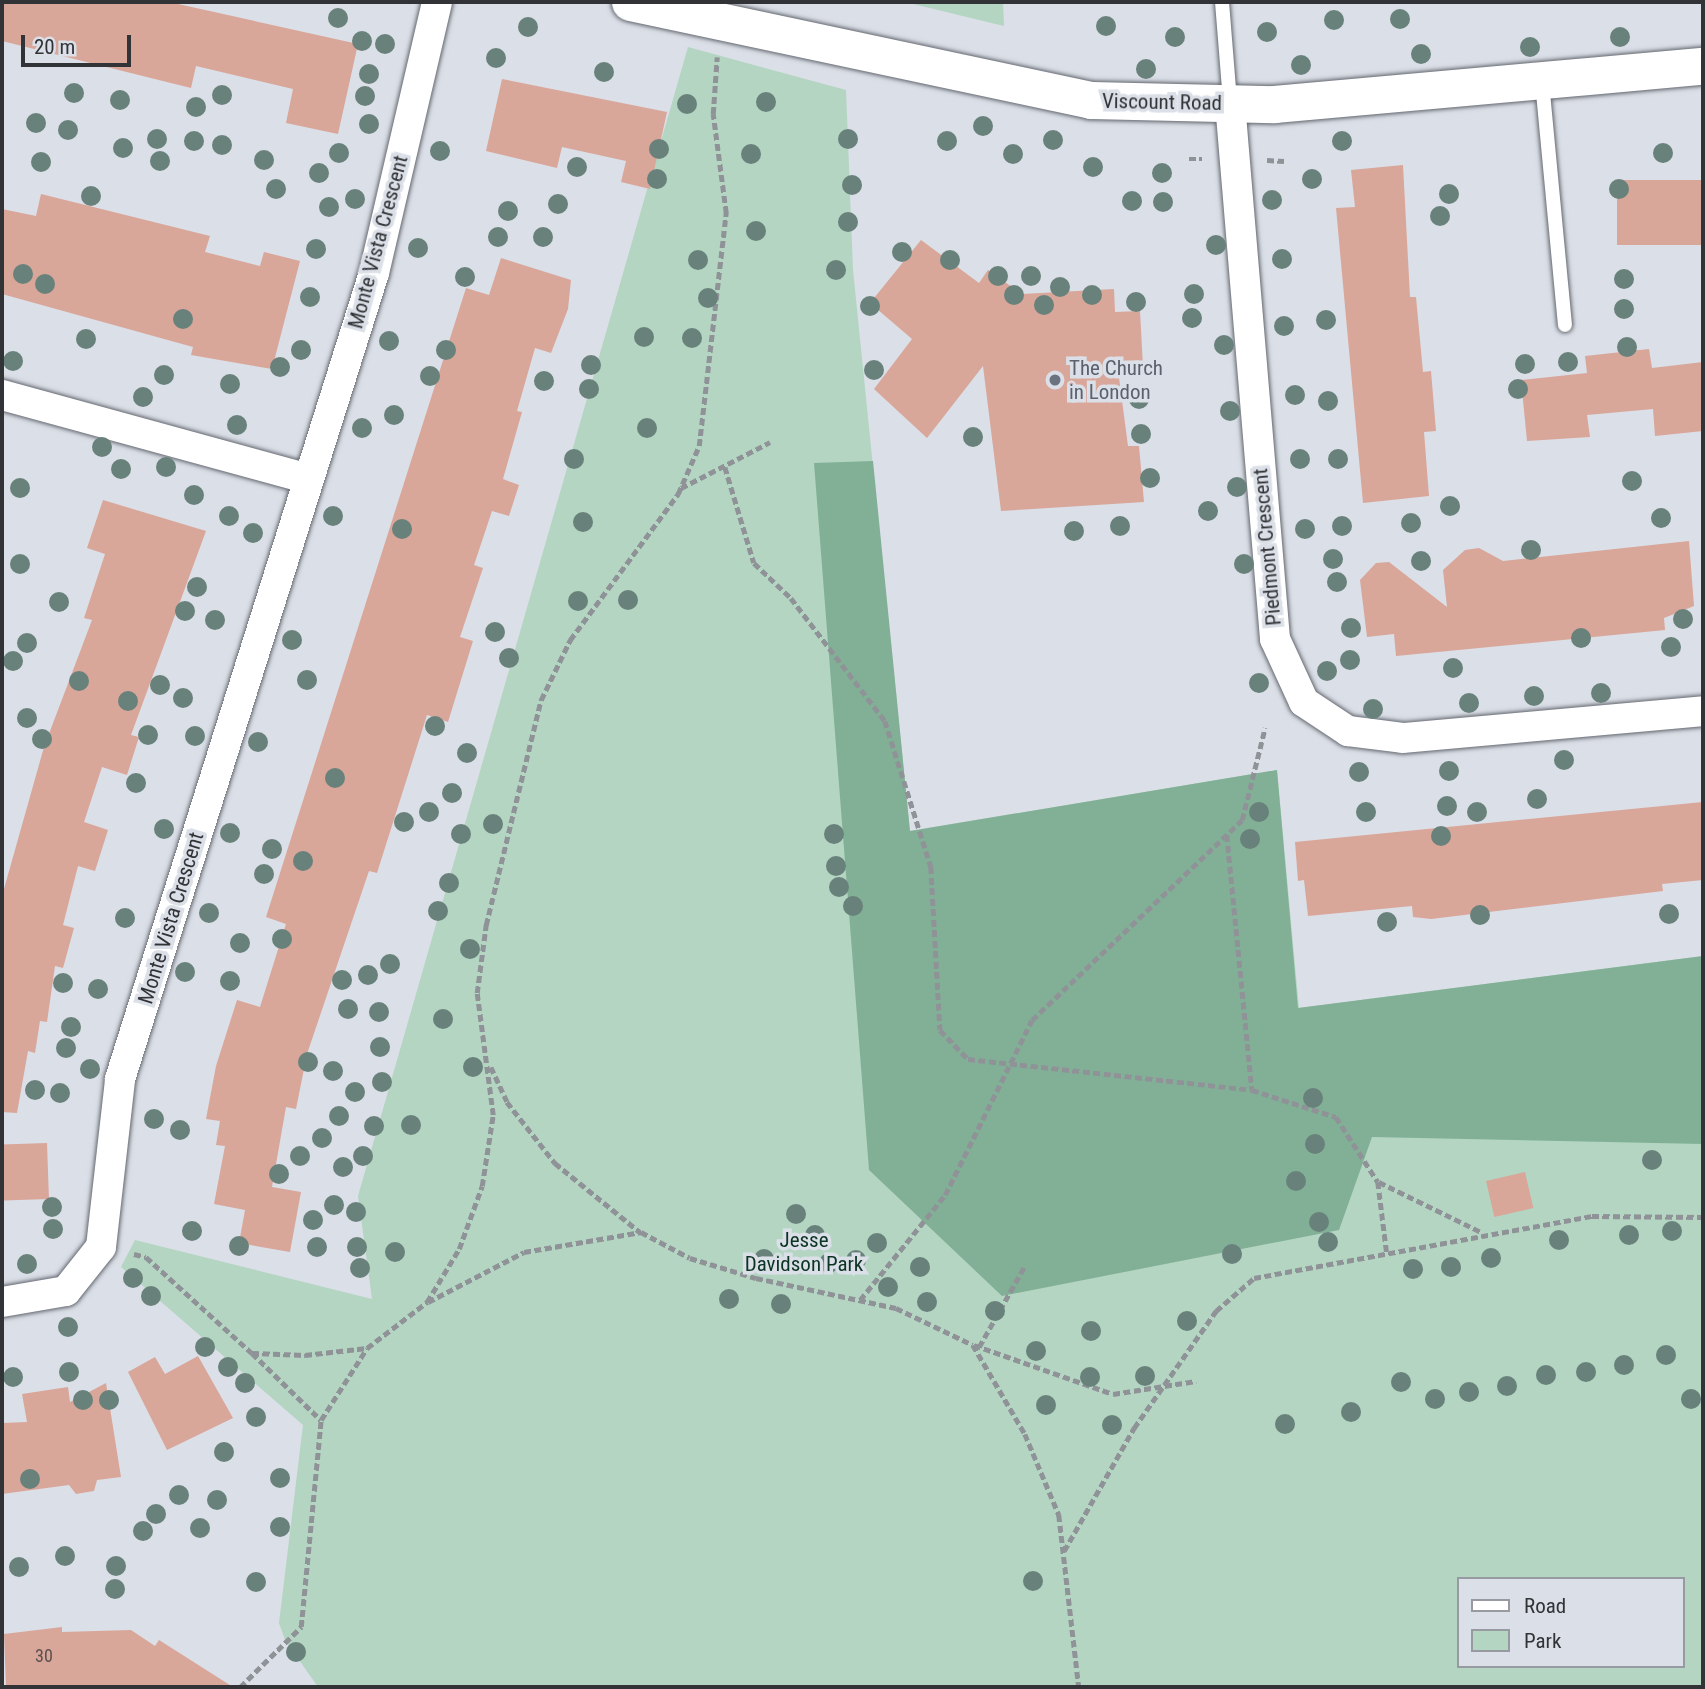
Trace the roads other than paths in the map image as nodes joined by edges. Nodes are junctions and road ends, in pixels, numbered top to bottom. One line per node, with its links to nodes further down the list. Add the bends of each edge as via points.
1 (437, 2): 9 (street, Monte Vista Crescent, via 374,273)
2 (630, 2): 6 (street, Viscount Road, via 1091,100)
3 (1222, 2): 6 (lane)
4 (1703, 66): 5 (street, Viscount Road)
5 (1542, 80): 6 (street, Viscount Road); 7 (lane)
6 (1230, 103): 10 (street, Piedmont Crescent, via 1275,639 1304,702 1348,731 1403,738)
7 (1565, 325)
8 (2, 395): 9 (street)
9 (309, 479): 11 (street, Monte Vista Crescent, via 120,1079 101,1247 66,1291)
10 (1703, 711)
11 (2, 1302)

